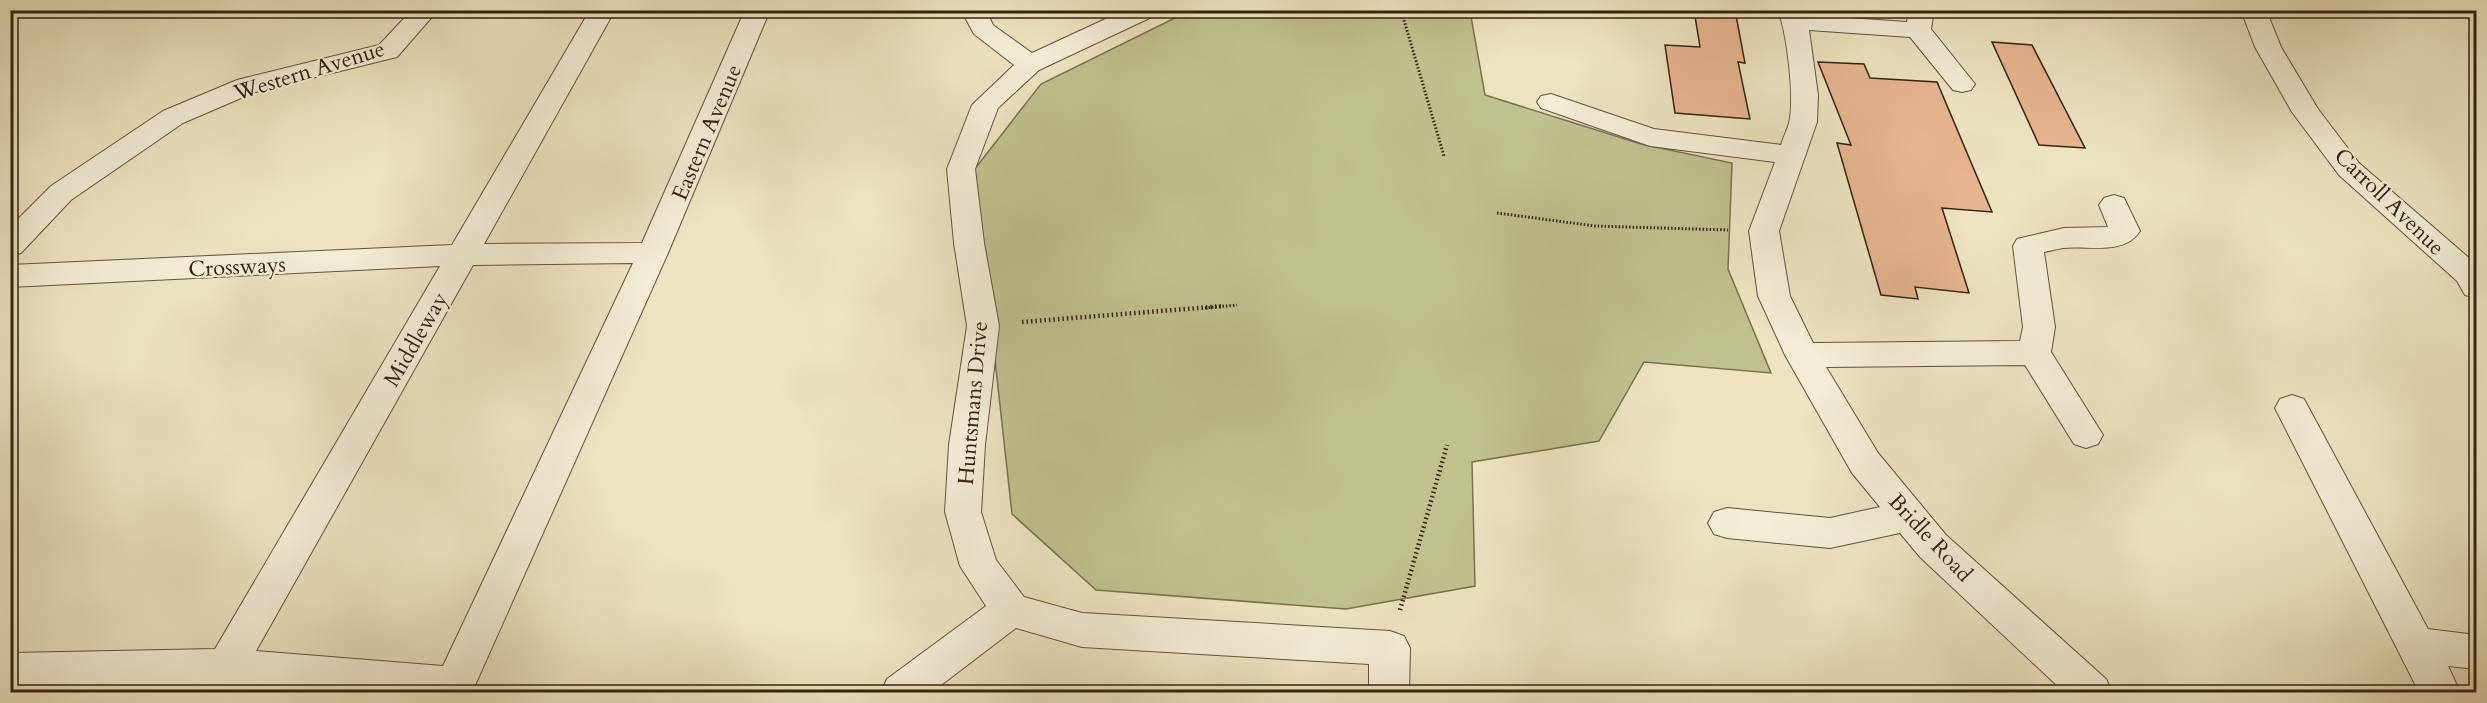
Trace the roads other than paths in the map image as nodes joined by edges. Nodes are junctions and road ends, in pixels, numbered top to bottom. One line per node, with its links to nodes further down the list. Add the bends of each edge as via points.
1 (426, 10): 14 (street, Western Avenue, via 388,51 246,86 173,117 61,193)
2 (603, 10): 16 (street, Middleway)
3 (758, 10): 15 (street, Eastern Avenue)
4 (973, 10): 9 (street, via 982,29)
5 (1147, 10): 9 (street, Huntsmans Drive)
6 (2253, 10): 18 (street, Carroll Avenue, via 2268,47 2306,112 2349,168 2468,274)
7 (1793, 16): 8 (street, Bridle Road); 12 (street, Bridle Road, via 1805,95 1803,122)
8 (1920, 20): 10 (street, Bridle Road, via 1938,54)
9 (1030, 64): 25 (street, Huntsmans Drive, via 986,105 961,169 983,326 967,445 963,512 980,566)
10 (1962, 84)
11 (1551, 102): 12 (street, via 1650,137)
12 (1790, 155): 20 (street, Bridle Road, via 1764,231 1774,296)
13 (2114, 205): 19 (street, via 2125,231 2115,237 2064,238 2028,246 2039,327)
14 (10, 246)
15 (653, 253): 16 (street, Crossways); 30 (street, Eastern Avenue)
16 (463, 255): 17 (street, Crossways); 29 (street, Middleway)
17 (10, 276)
18 (2476, 287)
19 (2034, 353): 20 (street); 22 (street)
20 (1802, 355): 23 (street, Bridle Road, via 1865,463)
21 (2292, 408): 26 (street)
22 (2086, 435)
23 (1908, 516): 24 (street, via 1830,533); 33 (street, Bridle Road, via 1934,546)
24 (1727, 523)
25 (1011, 610): 31 (street); 32 (street, via 1082,630 1390,648)
26 (2416, 645): 27 (street); 34 (street)
27 (2476, 652)
28 (10, 671): 29 (street)
29 (220, 680): 30 (street)
30 (453, 689)
31 (901, 693)
32 (1389, 693)
33 (2092, 693)
34 (2440, 693)

